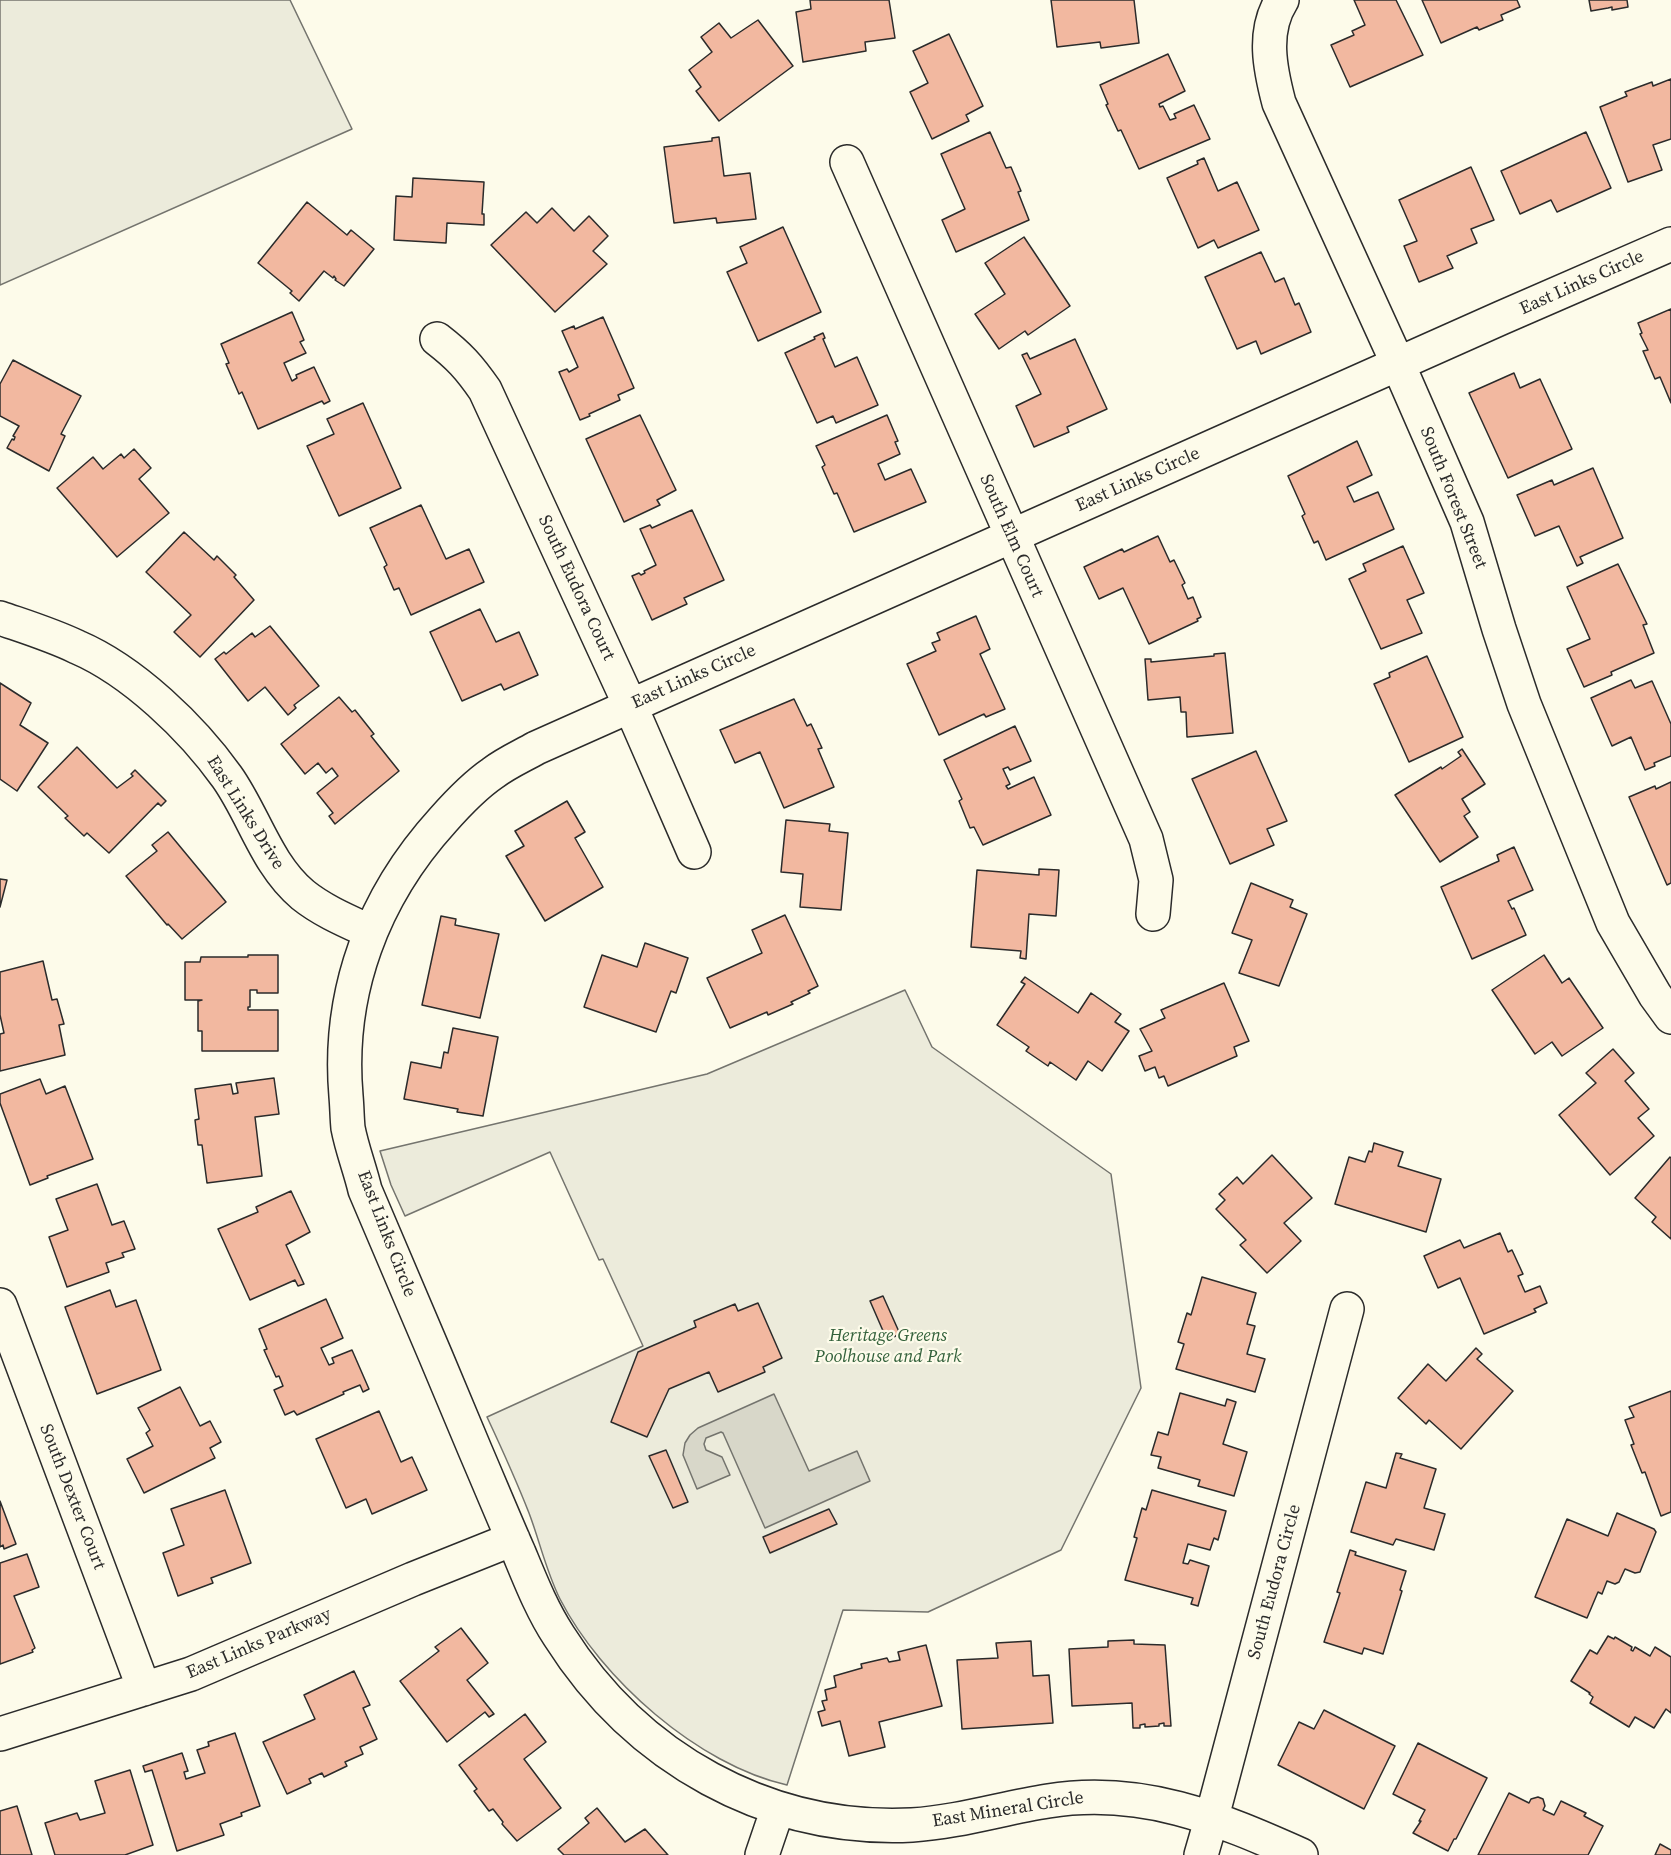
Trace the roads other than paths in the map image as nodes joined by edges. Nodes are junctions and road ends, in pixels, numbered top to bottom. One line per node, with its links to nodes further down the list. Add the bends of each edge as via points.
1 (1272, 3): 5 (street, South Forest Street, via 1271,72 1279,103)
2 (847, 162): 6 (street, South Elm Court)
3 (1671, 244): 5 (street, East Links Circle)
4 (437, 339): 8 (street, South Eudora Court, via 468,365 484,390)
5 (1398, 364): 6 (street, East Links Circle); 12 (street, South Forest Street, via 1467,522 1524,704 1613,923)
6 (1011, 536): 8 (street, East Links Circle); 10 (street, South Elm Court, via 1146,839 1156,880)
7 (0, 618): 11 (street, East Links Drive, via 79,647 134,682 174,715 228,778 285,877 321,908)
8 (630, 705): 9 (street, South Eudora Court); 11 (street, East Links Circle, via 536,748 493,773 461,800 402,872)
9 (694, 852)
10 (1153, 914)
11 (371, 932): 15 (street, East Links Circle, via 361,954 344,1044 348,1127 365,1190)
12 (1671, 1017)
13 (0, 1305): 16 (street, South Dexter Court)
14 (1347, 1309): 19 (street, South Eudora Circle)
15 (513, 1539): 16 (street, East Links Parkway, via 191,1674); 18 (street, East Mineral Circle, via 557,1634 606,1700 663,1751 697,1773)
16 (144, 1689): 17 (street, East Links Parkway)
17 (0, 1734)
18 (778, 1808): 19 (street, East Mineral Circle, via 872,1825 913,1825 1047,1801 1118,1797 1151,1801); 20 (street)
19 (1212, 1818): 21 (street, South Eudora Circle); 22 (street, East Mineral Circle)
20 (762, 1855)
21 (1201, 1855)
22 (1301, 1855)

